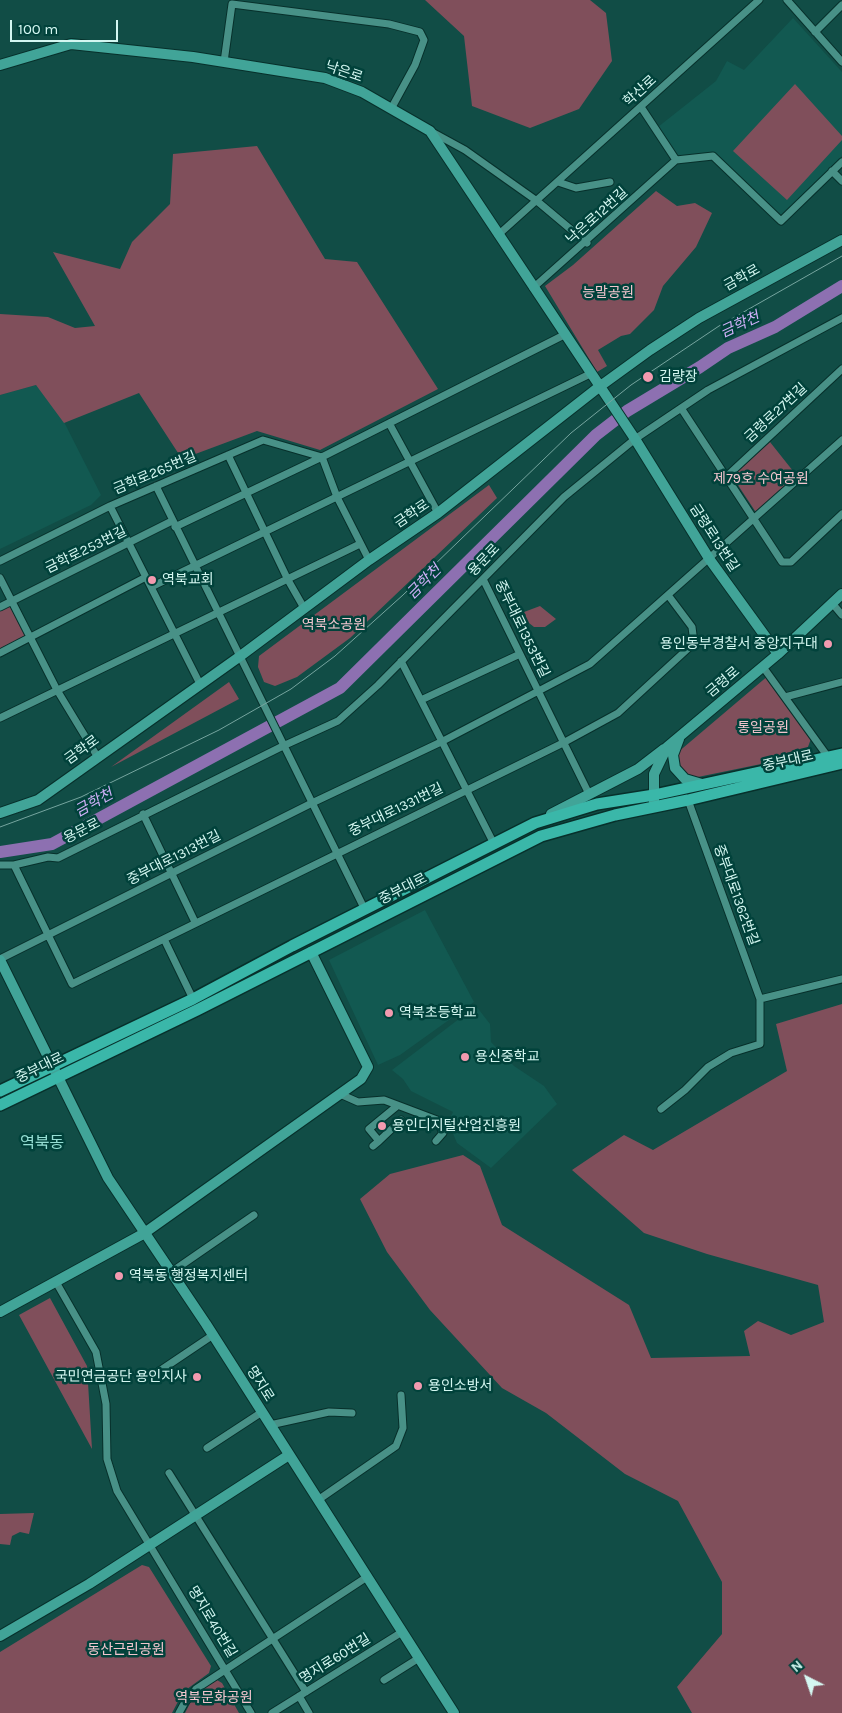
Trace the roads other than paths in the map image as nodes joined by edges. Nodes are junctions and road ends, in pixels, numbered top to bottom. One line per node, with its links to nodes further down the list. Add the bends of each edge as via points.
1 (759, 0): 8 (street, 학산로)
2 (787, 0): 4 (street)
3 (842, 5): 4 (street)
4 (815, 32): 6 (street)
5 (224, 62): 7 (main road, 낙은로, via 70,44); 9 (main road, 낙은로, via 325,78 362,92); 9 (street, via 232,4 389,24 420,32 424,40 415,65)
6 (842, 62)
7 (0, 65)
8 (641, 106): 11 (street); 15 (street, 학산로)
9 (391, 109): 10 (main road, 낙은로)
10 (430, 131): 17 (street, via 464,150); 18 (main road, 낙은로)
11 (676, 160): 13 (street, via 713,156 781,221); 20 (street, 낙은로12번길)
12 (842, 162): 13 (street)
13 (832, 171): 14 (street)
14 (842, 181)
15 (558, 182): 16 (street, via 576,188); 17 (street, 학산로)
16 (610, 182)
17 (537, 201): 18 (street, 학산로); 20 (street)
18 (498, 235): 21 (main road, 낙은로)
19 (842, 240): 26 (main road, 금학로, via 699,318)
20 (587, 242): 21 (street, 낙은로12번길)
21 (533, 288): 23 (main road, 낙은로)
22 (842, 318): 27 (street, 용문로, via 708,390)
23 (566, 334): 25 (main road, 낙은로); 28 (street, 금학로253번길)
24 (842, 369): 34 (street, 금령로27번길)
25 (590, 374): 26 (main road, 낙은로); 33 (street)
26 (599, 387): 29 (main road, 금령로13번길); 39 (main road, 금학로)
27 (681, 408): 29 (street, 용문로); 34 (street)
28 (389, 423): 32 (street, 금학로253번길); 33 (street)
29 (633, 437): 47 (main road, 금령로13번길); 52 (street, 용문로, via 564,496)
30 (842, 440): 41 (street)
31 (228, 455): 32 (street, 금학로265번길, via 263,440); 35 (street, 금학로265번길); 36 (street)
32 (322, 457): 36 (street, 금학로253번길); 37 (street)
33 (410, 462): 37 (street); 39 (street)
34 (727, 476): 41 (street)
35 (156, 486): 38 (street, 금학로265번길); 42 (street)
36 (246, 493): 42 (street, 금학로253번길); 43 (street)
37 (336, 497): 43 (street); 45 (street)
38 (110, 506): 44 (street, 금학로265번길); 48 (street, 금학로253번길)
39 (438, 513): 46 (main road, 금학로)
40 (841, 518): 41 (street, via 792,562 782,562)
41 (756, 519): 47 (street, 중부대로1353번길)
42 (174, 524): 44 (street, 금학로253번길); 49 (street)
43 (265, 531): 49 (street); 53 (street)
44 (129, 543): 50 (street, 금학로265번길); 57 (street, 금학로253번길)
45 (360, 544): 46 (street); 53 (street)
46 (369, 560): 60 (main road, 금학로)
47 (710, 560): 56 (street, 중부대로1353번길); 67 (main road, 금령로13번길)
48 (0, 561)
49 (195, 566): 54 (street); 61 (street)
50 (146, 577): 54 (street, 금학로265번길); 64 (street)
51 (0, 578): 57 (street)
52 (483, 579): 66 (street, 중부대로1353번길); 69 (street, 용문로)
53 (288, 580): 60 (street); 61 (street)
54 (151, 587): 63 (street, 금학로265번길)
55 (842, 594): 58 (main road, 금령로)
56 (668, 595): 74 (street, 중부대로1353번길, via 590,664); 80 (street, via 692,627 694,643 618,713)
57 (12, 601): 59 (street, 금학로253번길); 64 (street)
58 (832, 603): 62 (street); 67 (main road, 금령로)
59 (0, 607)
60 (304, 608): 68 (main road, 금학로)
61 (217, 612): 63 (street); 68 (street)
62 (842, 615)
63 (175, 633): 72 (street, 금학로265번길); 73 (street)
64 (30, 637): 65 (street); 73 (street)
65 (0, 653)
66 (520, 654): 74 (street, 중부대로1353번길); 76 (street)
67 (778, 654): 70 (main road, 금령로)
68 (239, 657): 72 (main road, 금학로); 81 (street)
69 (401, 661): 76 (street); 81 (street, 용문로, via 338,721)
70 (763, 666): 75 (street); 78 (main road, 금령로)
71 (842, 682): 75 (street)
72 (200, 684): 84 (main road, 금학로)
73 (57, 690): 77 (street); 84 (street)
74 (538, 691): 79 (street); 80 (street, 중부대로1353번길)
75 (785, 697): 85 (street)
76 (420, 700): 79 (street)
77 (0, 718)
78 (680, 736): 82 (main road, 금령로); 87 (main road, via 673,754 674,768 685,779)
79 (442, 742): 88 (street); 92 (street)
80 (563, 743): 88 (street, 중부대로1331번길); 89 (street, 중부대로1353번길)
81 (283, 746): 92 (street); 94 (street, 용문로)
82 (667, 747): 89 (main road, via 638,769); 91 (main road, 금령로, via 654,774)
83 (842, 754): 85 (main road, 중부대로)
84 (97, 756): 93 (main road, 금학로, via 38,800)
85 (828, 757): 87 (main road, 중부대로)
86 (842, 763): 90 (main road, 중부대로)
87 (702, 784): 91 (main road, 중부대로)
88 (466, 790): 96 (street); 97 (street, 중부대로1331번길)
89 (589, 794): 95 (main road)
90 (688, 800): 91 (main road, 중부대로); 109 (street, 중부대로1362번길)
91 (654, 801): 95 (main road, 중부대로, via 596,804); 105 (main road, 중부대로, via 541,836)
92 (312, 803): 97 (street); 100 (street, 중부대로1313번길)
93 (0, 813)
94 (143, 814): 99 (street, 용문로, via 58,858 48,857); 100 (street)
95 (535, 823): 96 (main road, 중부대로)
96 (494, 844): 101 (main road, 중부대로)
97 (336, 854): 101 (street); 102 (street)
98 (0, 865): 99 (street, 용문로)
99 (14, 865): 103 (street)
100 (171, 873): 102 (street); 103 (street, 중부대로1313번길)
101 (365, 910): 108 (main road, 중부대로)
102 (195, 922): 104 (street)
103 (48, 936): 104 (street, via 72,984); 106 (street, 중부대로1313번길)
104 (164, 939): 108 (street)
105 (311, 952): 111 (main road, 중부대로); 113 (main road, via 368,1067 361,1079)
106 (0, 960): 110 (main road, 명지로)
107 (842, 979): 109 (street)
108 (192, 999): 110 (main road, 중부대로)
109 (760, 999): 116 (street, 중부대로1362번길, via 760,1044 731,1053 708,1067)
110 (52, 1065): 111 (main road, 명지로); 112 (main road, 중부대로)
111 (57, 1076): 114 (main road, 중부대로); 120 (main road, 명지로, via 93,1151)
112 (0, 1091)
113 (340, 1094): 115 (street, via 358,1102 384,1100); 120 (main road)
114 (0, 1105)
115 (397, 1106): 117 (street, via 369,1129 376,1143); 118 (street, via 437,1120 443,1133)
116 (661, 1109)
117 (401, 1120)
118 (436, 1142)
119 (254, 1215): 121 (street)
120 (143, 1234): 121 (main road, 명지로); 122 (main road)
121 (170, 1273): 124 (main road, 명지로)
122 (56, 1282): 123 (main road); 135 (street, 명지로40번길, via 96,1352 106,1404 107,1459 117,1491)
123 (0, 1312)
124 (213, 1335): 125 (street); 127 (main road, 명지로)
125 (158, 1372)
126 (402, 1395): 133 (street, via 403,1428 396,1446)
127 (262, 1412): 129 (main road, 명지로); 130 (street)
128 (352, 1413): 129 (street, via 329,1412)
129 (270, 1425): 131 (main road, 명지로)
130 (207, 1448)
131 (289, 1455): 133 (main road, 명지로); 134 (main road)
132 (168, 1474): 134 (street)
133 (318, 1500): 136 (main road, 명지로)
134 (196, 1515): 135 (main road); 139 (street)
135 (150, 1544): 138 (main road); 141 (street, 명지로40번길)
136 (367, 1577): 137 (main road, 명지로); 139 (street)
137 (402, 1632): 140 (main road, 명지로); 143 (street, 명지로60번길)
138 (0, 1636)
139 (273, 1640): 141 (street); 143 (street)
140 (419, 1658): 142 (street); 149 (main road, 명지로)
141 (224, 1670): 145 (street, via 191,1694); 146 (street, 명지로40번길)
142 (384, 1680)
143 (306, 1692): 144 (street, 명지로60번길)
144 (299, 1696): 147 (street); 148 (street, 명지로60번길)
145 (179, 1713)
146 (251, 1713)
147 (272, 1713)
148 (309, 1713)
149 (454, 1713)

